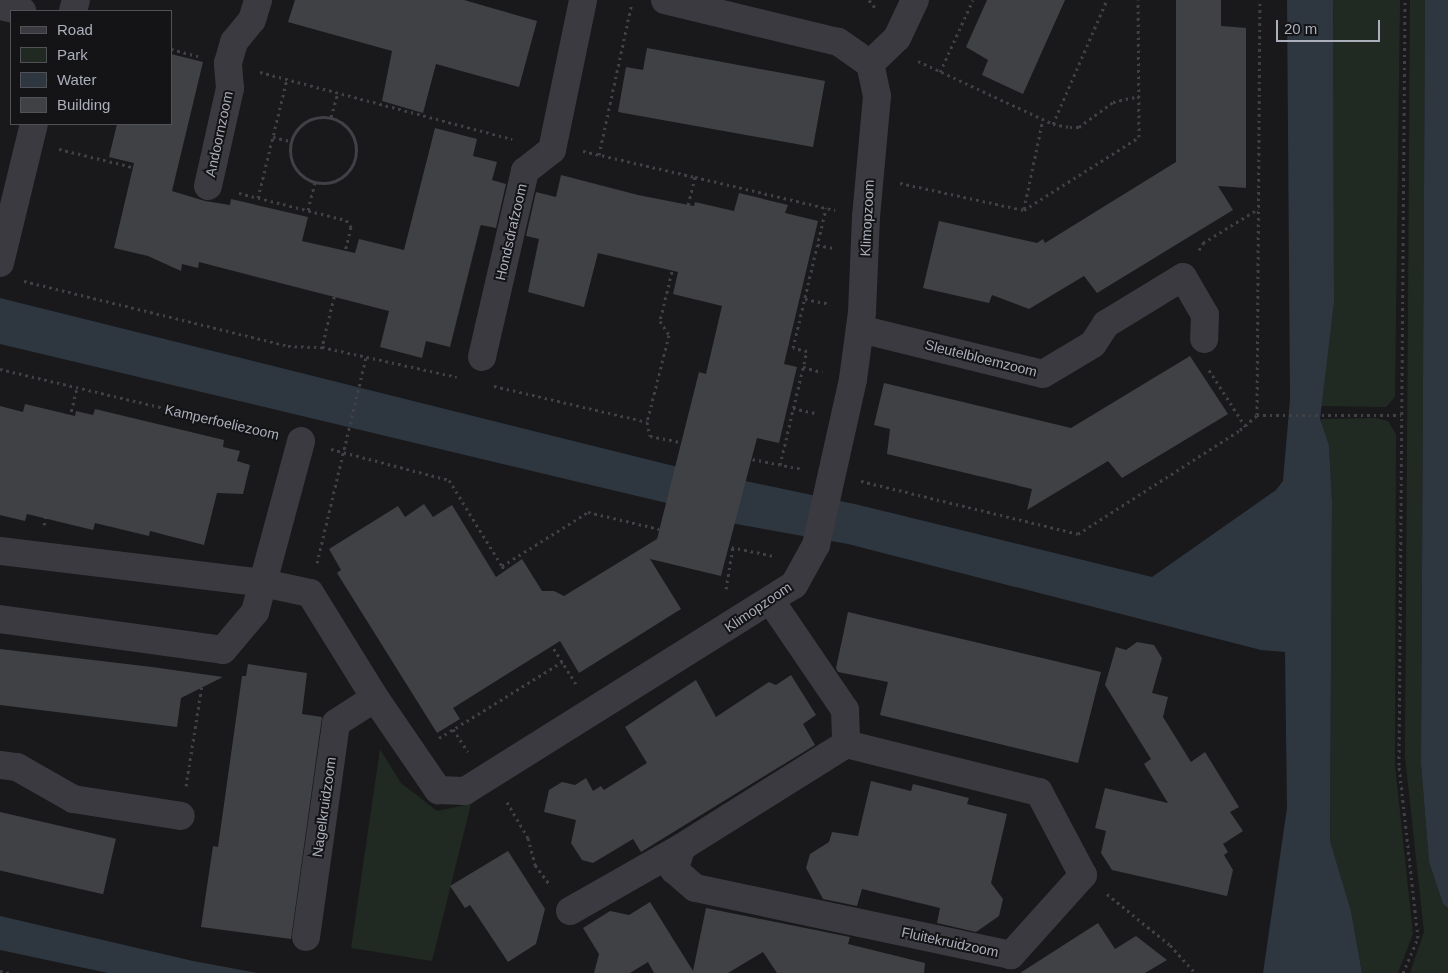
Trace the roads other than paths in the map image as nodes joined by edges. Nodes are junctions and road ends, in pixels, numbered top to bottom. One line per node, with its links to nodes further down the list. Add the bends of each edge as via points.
1 (258, 0): 10 (street, Andoornzoom, via 252,20 234,42 228,63 230,88)
2 (584, 0): 14 (street, Hondsdrafzoom, via 552,147 526,171)
3 (665, 0): 6 (street)
4 (915, 0): 8 (street, via 897,38)
5 (0, 6): 7 (street)
6 (739, 9): 8 (street)
7 (18, 10)
8 (879, 55): 12 (street, Klimopzoom)
9 (32, 133): 11 (street)
10 (208, 186)
11 (10, 271)
12 (860, 329): 13 (street, Sleutelbloemzoom, via 1043,374 1093,344 1106,324 1184,277 1205,315); 18 (street, Klimopzoom, via 812,554 794,585)
13 (1204, 339)
14 (482, 357)
15 (301, 441): 17 (street)
16 (0, 551): 17 (street)
17 (263, 583): 19 (street, via 255,612 224,650); 20 (street, via 310,593)
18 (771, 601): 20 (street, Klimopzoom, via 465,791 438,790); 21 (street, via 845,710)
19 (0, 619)
20 (375, 698): 26 (street, Nagelkruidzoom, via 336,723)
21 (846, 744): 24 (street); 24 (street, Fluitekruidzoom, via 1039,792 1083,875 1011,955 694,888 674,870)
22 (0, 765): 23 (street, via 17,767 73,799)
23 (181, 816)
24 (682, 846): 25 (street)
25 (570, 911)
26 (306, 937)

